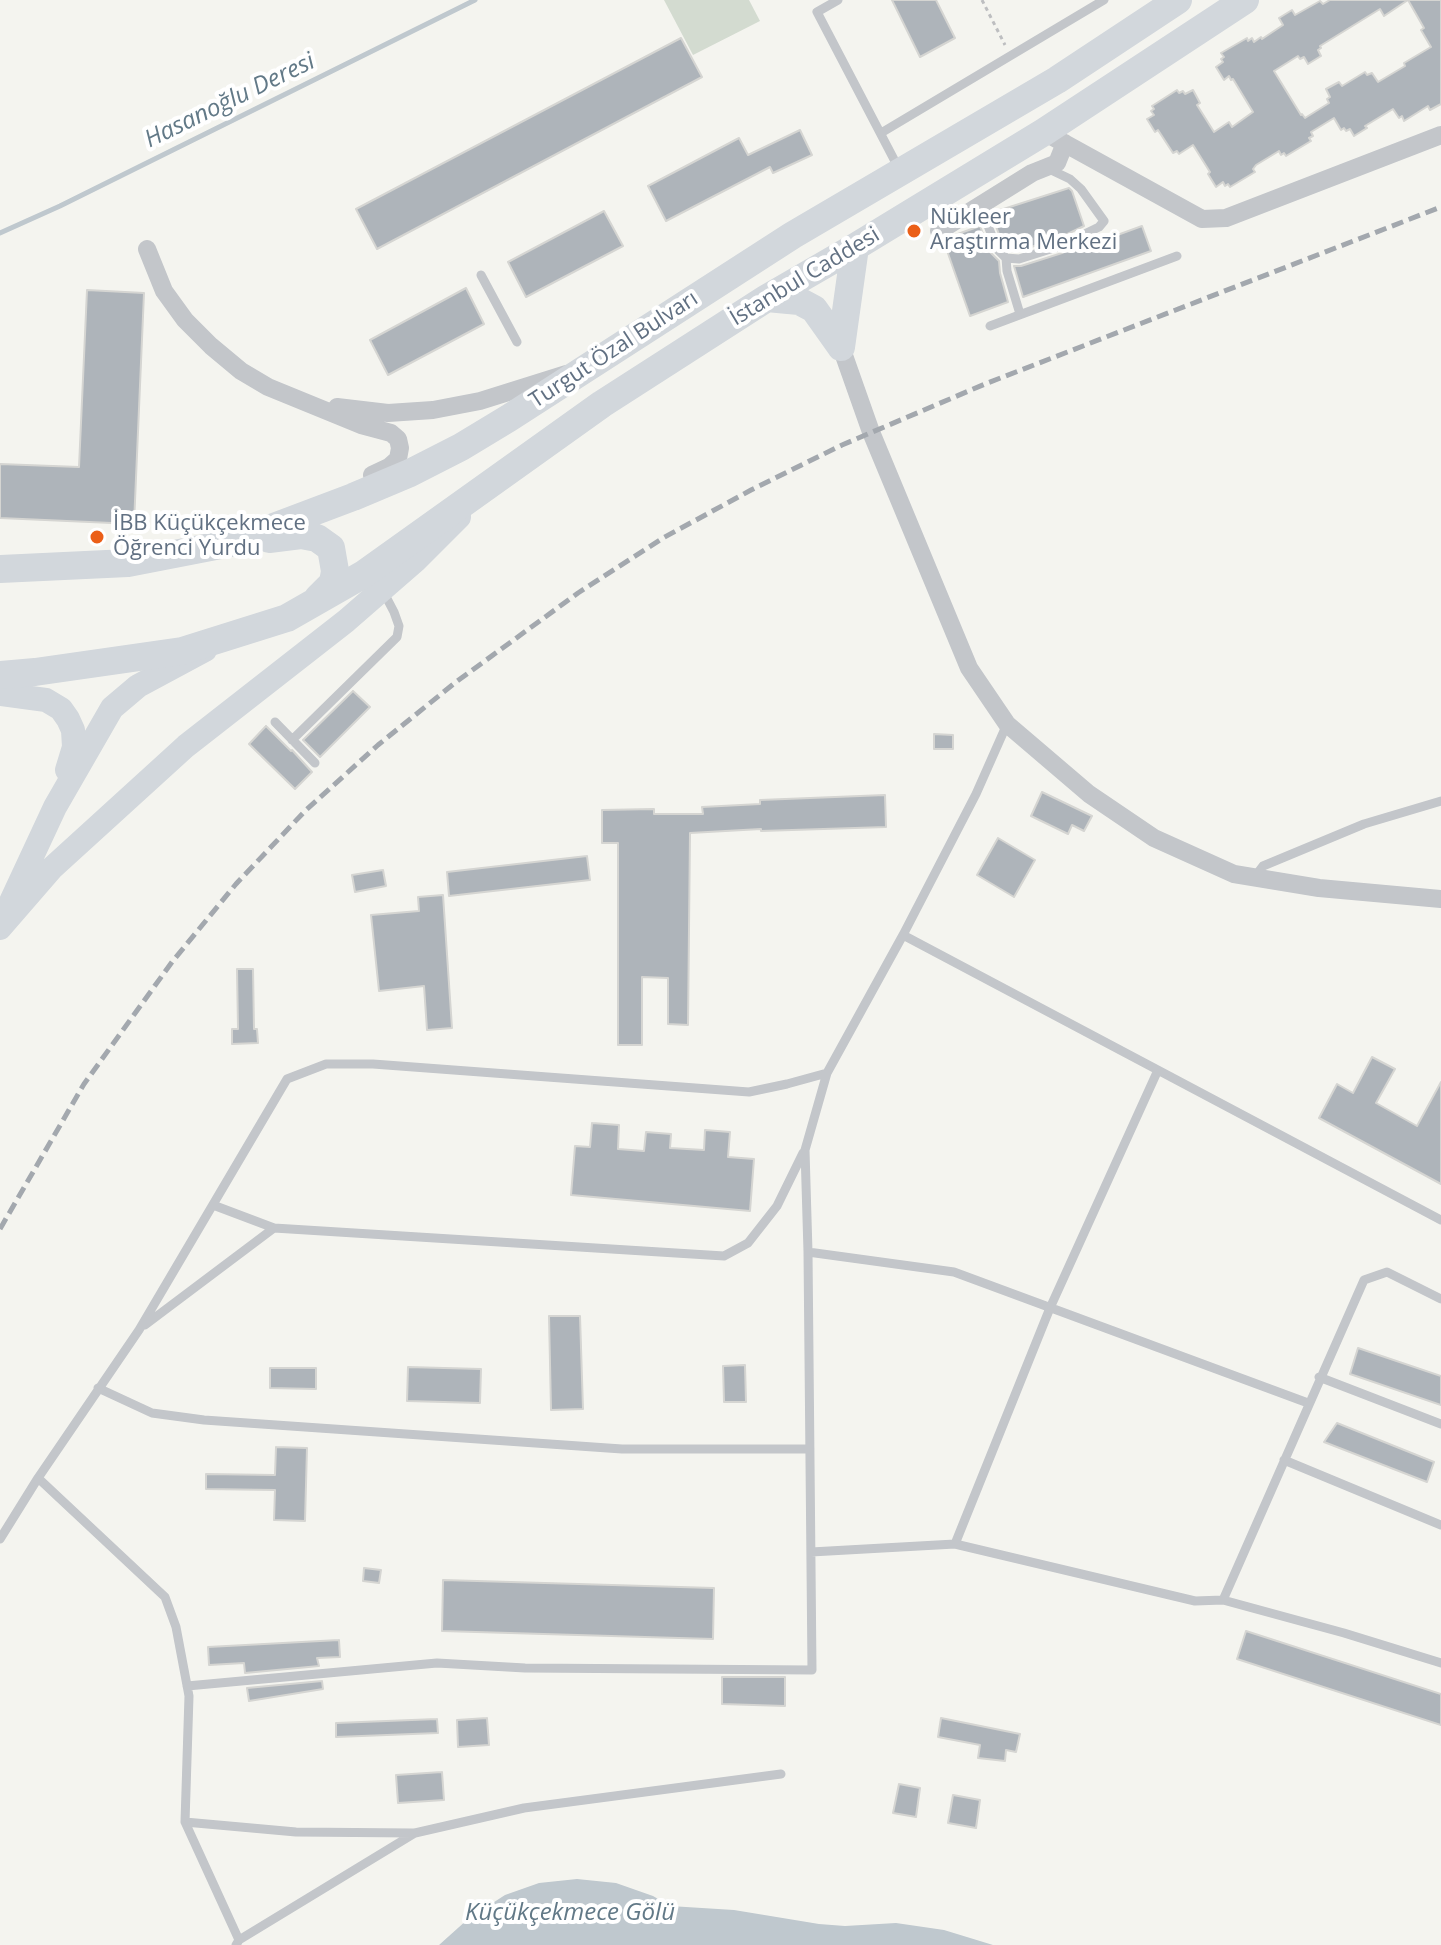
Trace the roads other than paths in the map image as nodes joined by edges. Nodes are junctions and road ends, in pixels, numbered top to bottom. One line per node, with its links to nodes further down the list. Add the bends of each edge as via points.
1 (838, 0): 5 (lane, via 817,12)
2 (1104, 0): 5 (lane)
3 (1178, 0): 9 (main road, Turgut Özal Bulvarı, via 1057,80)
4 (1245, 0): 7 (main road, İstanbul Caddesi)
5 (881, 133): 9 (lane)
6 (1441, 135): 7 (street, via 1226,218 1202,219)
7 (1054, 138): 8 (street, via 1057,163); 12 (main road, İstanbul Caddesi)
8 (1046, 167): 10 (street); 15 (lane, via 1070,179 1104,221 1060,246)
9 (901, 172): 22 (main road, Turgut Özal Bulvarı)
10 (980, 205): 11 (street); 15 (lane, via 997,249)
11 (939, 231)
12 (855, 247): 17 (main road, İstanbul Caddesi); 21 (main road)
13 (147, 249): 23 (street, via 164,291 211,346 268,387)
14 (1177, 256): 18 (lane)
15 (1006, 258): 18 (lane)
16 (481, 275): 20 (lane)
17 (767, 298): 21 (main road, via 799,301 814,309); 24 (main road, İstanbul Caddesi, via 602,404)
18 (1020, 314): 19 (lane)
19 (990, 326)
20 (517, 342)
21 (841, 347): 34 (street, via 969,668)
22 (584, 369): 23 (street, via 433,410 388,413); 25 (main road, Turgut Özal Bulvarı, via 461,447)
23 (307, 402): 25 (street, via 391,433 400,448 389,467)
24 (491, 485): 28 (street); 29 (main road, via 364,574)
25 (311, 513): 26 (main road, Turgut Özal Bulvarı)
26 (231, 543): 27 (main road, Turgut Özal Bulvarı, via 128,563); 29 (main road, via 301,535 331,548 333,583)
27 (0, 569)
28 (382, 589): 35 (lane, via 399,626 397,637); 41 (street, via 174,756 52,868)
29 (287, 618): 30 (main road)
30 (230, 636): 31 (main road, via 182,651); 38 (street, via 138,686 112,708)
31 (0, 675)
32 (0, 694): 38 (street, via 46,700 68,719 74,747)
33 (275, 722): 35 (lane)
34 (1007, 724): 39 (street, via 1089,794 1154,838); 42 (lane)
35 (292, 740): 36 (lane)
36 (315, 763)
37 (1441, 801): 39 (lane, via 1364,824 1263,866)
38 (55, 807): 41 (street)
39 (1254, 878): 40 (street)
40 (1441, 899)
41 (0, 926)
42 (903, 935): 43 (lane); 44 (lane)
43 (1158, 1070): 47 (lane); 51 (lane)
44 (827, 1073): 45 (lane); 46 (lane, via 749,1092 326,1064 287,1079)
45 (805, 1150): 48 (lane, via 777,1206 748,1243 724,1256); 49 (lane)
46 (213, 1205): 48 (lane); 52 (lane)
47 (1441, 1220)
48 (274, 1228): 52 (lane)
49 (808, 1252): 51 (lane, via 954,1272); 57 (lane)
50 (1441, 1299): 53 (lane, via 1387,1272 1364,1280)
51 (1050, 1308): 55 (lane); 62 (lane)
52 (139, 1330): 54 (lane)
53 (1319, 1377): 55 (lane); 56 (lane)
54 (98, 1388): 57 (lane, via 152,1413 204,1420 622,1449); 59 (lane)
55 (1308, 1403): 58 (lane)
56 (1441, 1424)
57 (810, 1449): 63 (lane)
58 (1284, 1460): 60 (lane); 64 (lane)
59 (38, 1478): 61 (lane); 66 (lane, via 165,1597)
60 (1441, 1525)
61 (0, 1539)
62 (955, 1544): 63 (lane); 64 (lane, via 1195,1601)
63 (811, 1552): 66 (lane, via 812,1670 437,1663)
64 (1223, 1600): 65 (lane)
65 (1441, 1663)
66 (187, 1686): 68 (lane)
67 (781, 1774): 69 (lane, via 524,1808)
68 (185, 1822): 69 (lane, via 296,1832); 70 (lane)
69 (415, 1833): 70 (lane)
70 (238, 1943)

